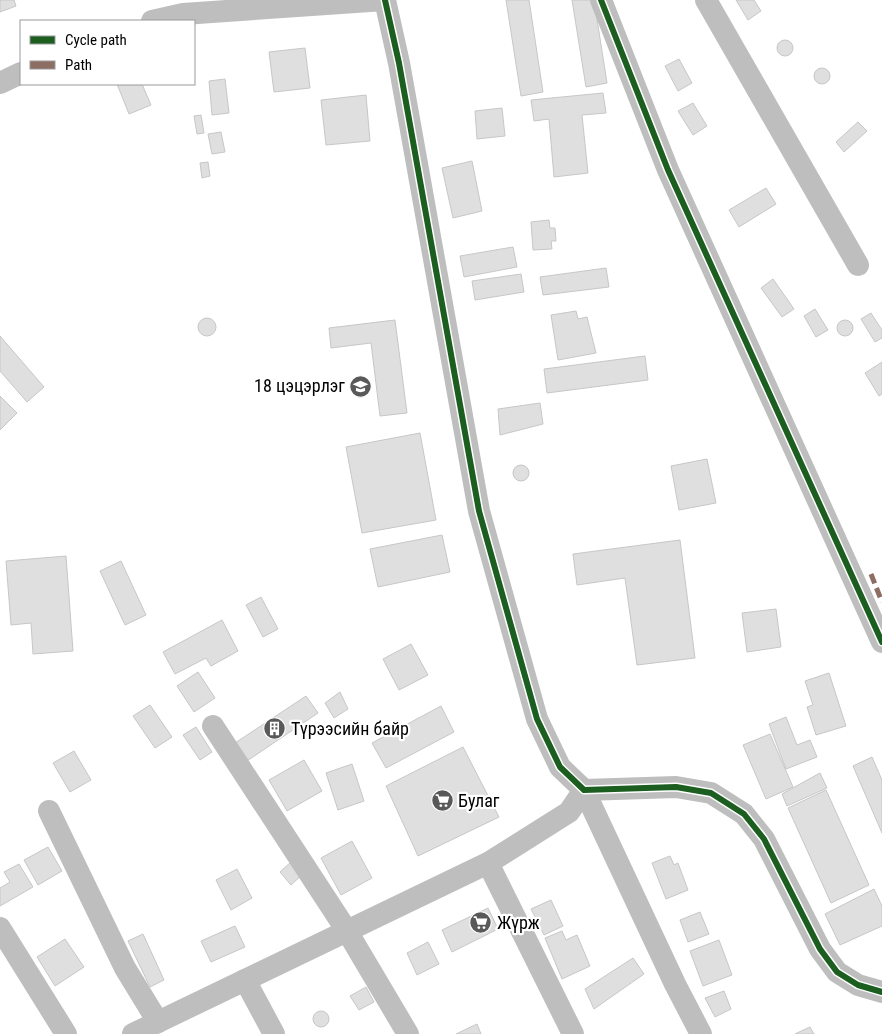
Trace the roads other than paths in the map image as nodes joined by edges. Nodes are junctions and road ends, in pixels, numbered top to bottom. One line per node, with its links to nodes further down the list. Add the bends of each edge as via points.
1 (385, 0): 4 (street, via 183,14); 10 (street, via 479,510 537,719 560,767)
2 (601, 0): 8 (street, via 668,170)
3 (706, 0): 7 (street)
4 (156, 20)
5 (20, 73): 6 (street)
6 (0, 83)
7 (858, 265)
8 (882, 642)
9 (213, 726): 14 (street)
10 (584, 790): 12 (street, via 569,812); 16 (street, via 676,787 711,793 744,814 764,838 820,949 837,972 858,985); 23 (street)
11 (49, 811): 17 (street, via 125,968)
12 (488, 863): 14 (street); 22 (street)
13 (0, 928): 18 (street)
14 (346, 931): 15 (street); 21 (street)
15 (245, 980): 17 (street); 20 (street)
16 (882, 992)
17 (158, 1022): 19 (street)
18 (66, 1034)
19 (134, 1034)
20 (274, 1034)
21 (408, 1034)
22 (572, 1034)
23 (701, 1034)

